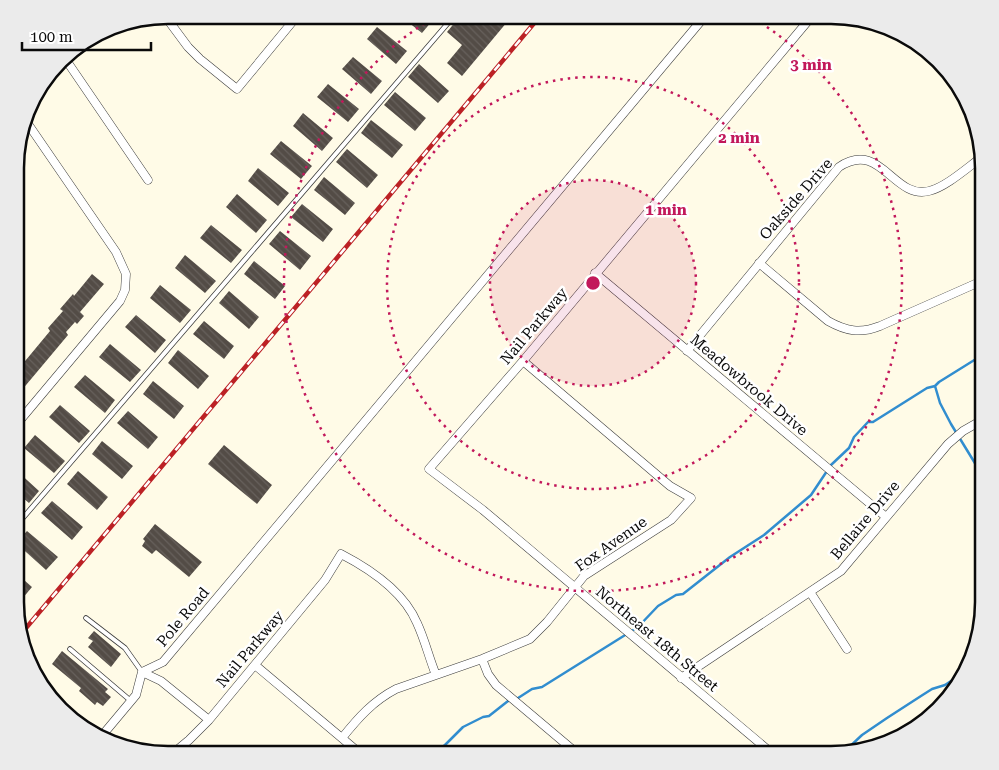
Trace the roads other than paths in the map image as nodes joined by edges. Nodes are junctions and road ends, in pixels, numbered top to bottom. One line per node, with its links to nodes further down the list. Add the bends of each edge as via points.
1 (171, 24): 2 (street, via 188,47 237,89)
2 (291, 24)
3 (447, 24): 18 (lane)
4 (698, 24): 27 (street, Pole Road, via 163,662)
5 (805, 24): 11 (street, Nail Parkway)
6 (69, 64): 9 (street)
7 (30, 127): 15 (street, via 119,256 126,274 120,301)
8 (975, 162): 10 (street, Oakside Drive, via 942,185 926,191 908,188 870,161 856,160 843,164)
9 (148, 180)
10 (759, 263): 12 (street, via 828,321 855,332 871,330); 13 (street, Oakside Drive)
11 (595, 273): 13 (street, Meadowbrook Drive); 14 (street, Nail Parkway)
12 (975, 284)
13 (687, 351): 19 (street, Meadowbrook Drive)
14 (522, 361): 17 (street, Nail Parkway); 20 (street, Fox Avenue, via 670,486 691,498 671,520 589,573)
15 (24, 416)
16 (975, 424): 19 (street, Bellaire Drive, via 948,444)
17 (429, 469): 20 (street, Northeast 18th Street, via 483,510)
18 (24, 517)
19 (886, 518): 21 (street, Bellaire Drive, via 846,567)
20 (574, 588): 25 (street, Fox Avenue, via 530,639); 29 (street, Northeast 18th Street)
21 (810, 592): 24 (street); 29 (street, Bellaire Drive)
22 (86, 618): 27 (lane, via 125,648)
23 (70, 649): 30 (lane)
24 (848, 649)
25 (482, 659): 28 (street, Fox Avenue); 36 (street, via 492,681)
26 (255, 664): 28 (street, Nail Parkway, via 325,580 340,554 363,565 406,604 418,623); 31 (street, Nail Parkway); 33 (street)
27 (142, 672): 30 (street); 31 (street, via 161,681)
28 (436, 675): 33 (street, Fox Avenue, via 384,696 360,716)
29 (682, 678): 37 (street, Northeast 18th Street)
30 (132, 701): 32 (street)
31 (208, 720): 34 (street, Nail Parkway)
32 (106, 732)
33 (342, 738): 35 (street)
34 (183, 746)
35 (351, 746)
36 (568, 746)
37 (763, 746)

